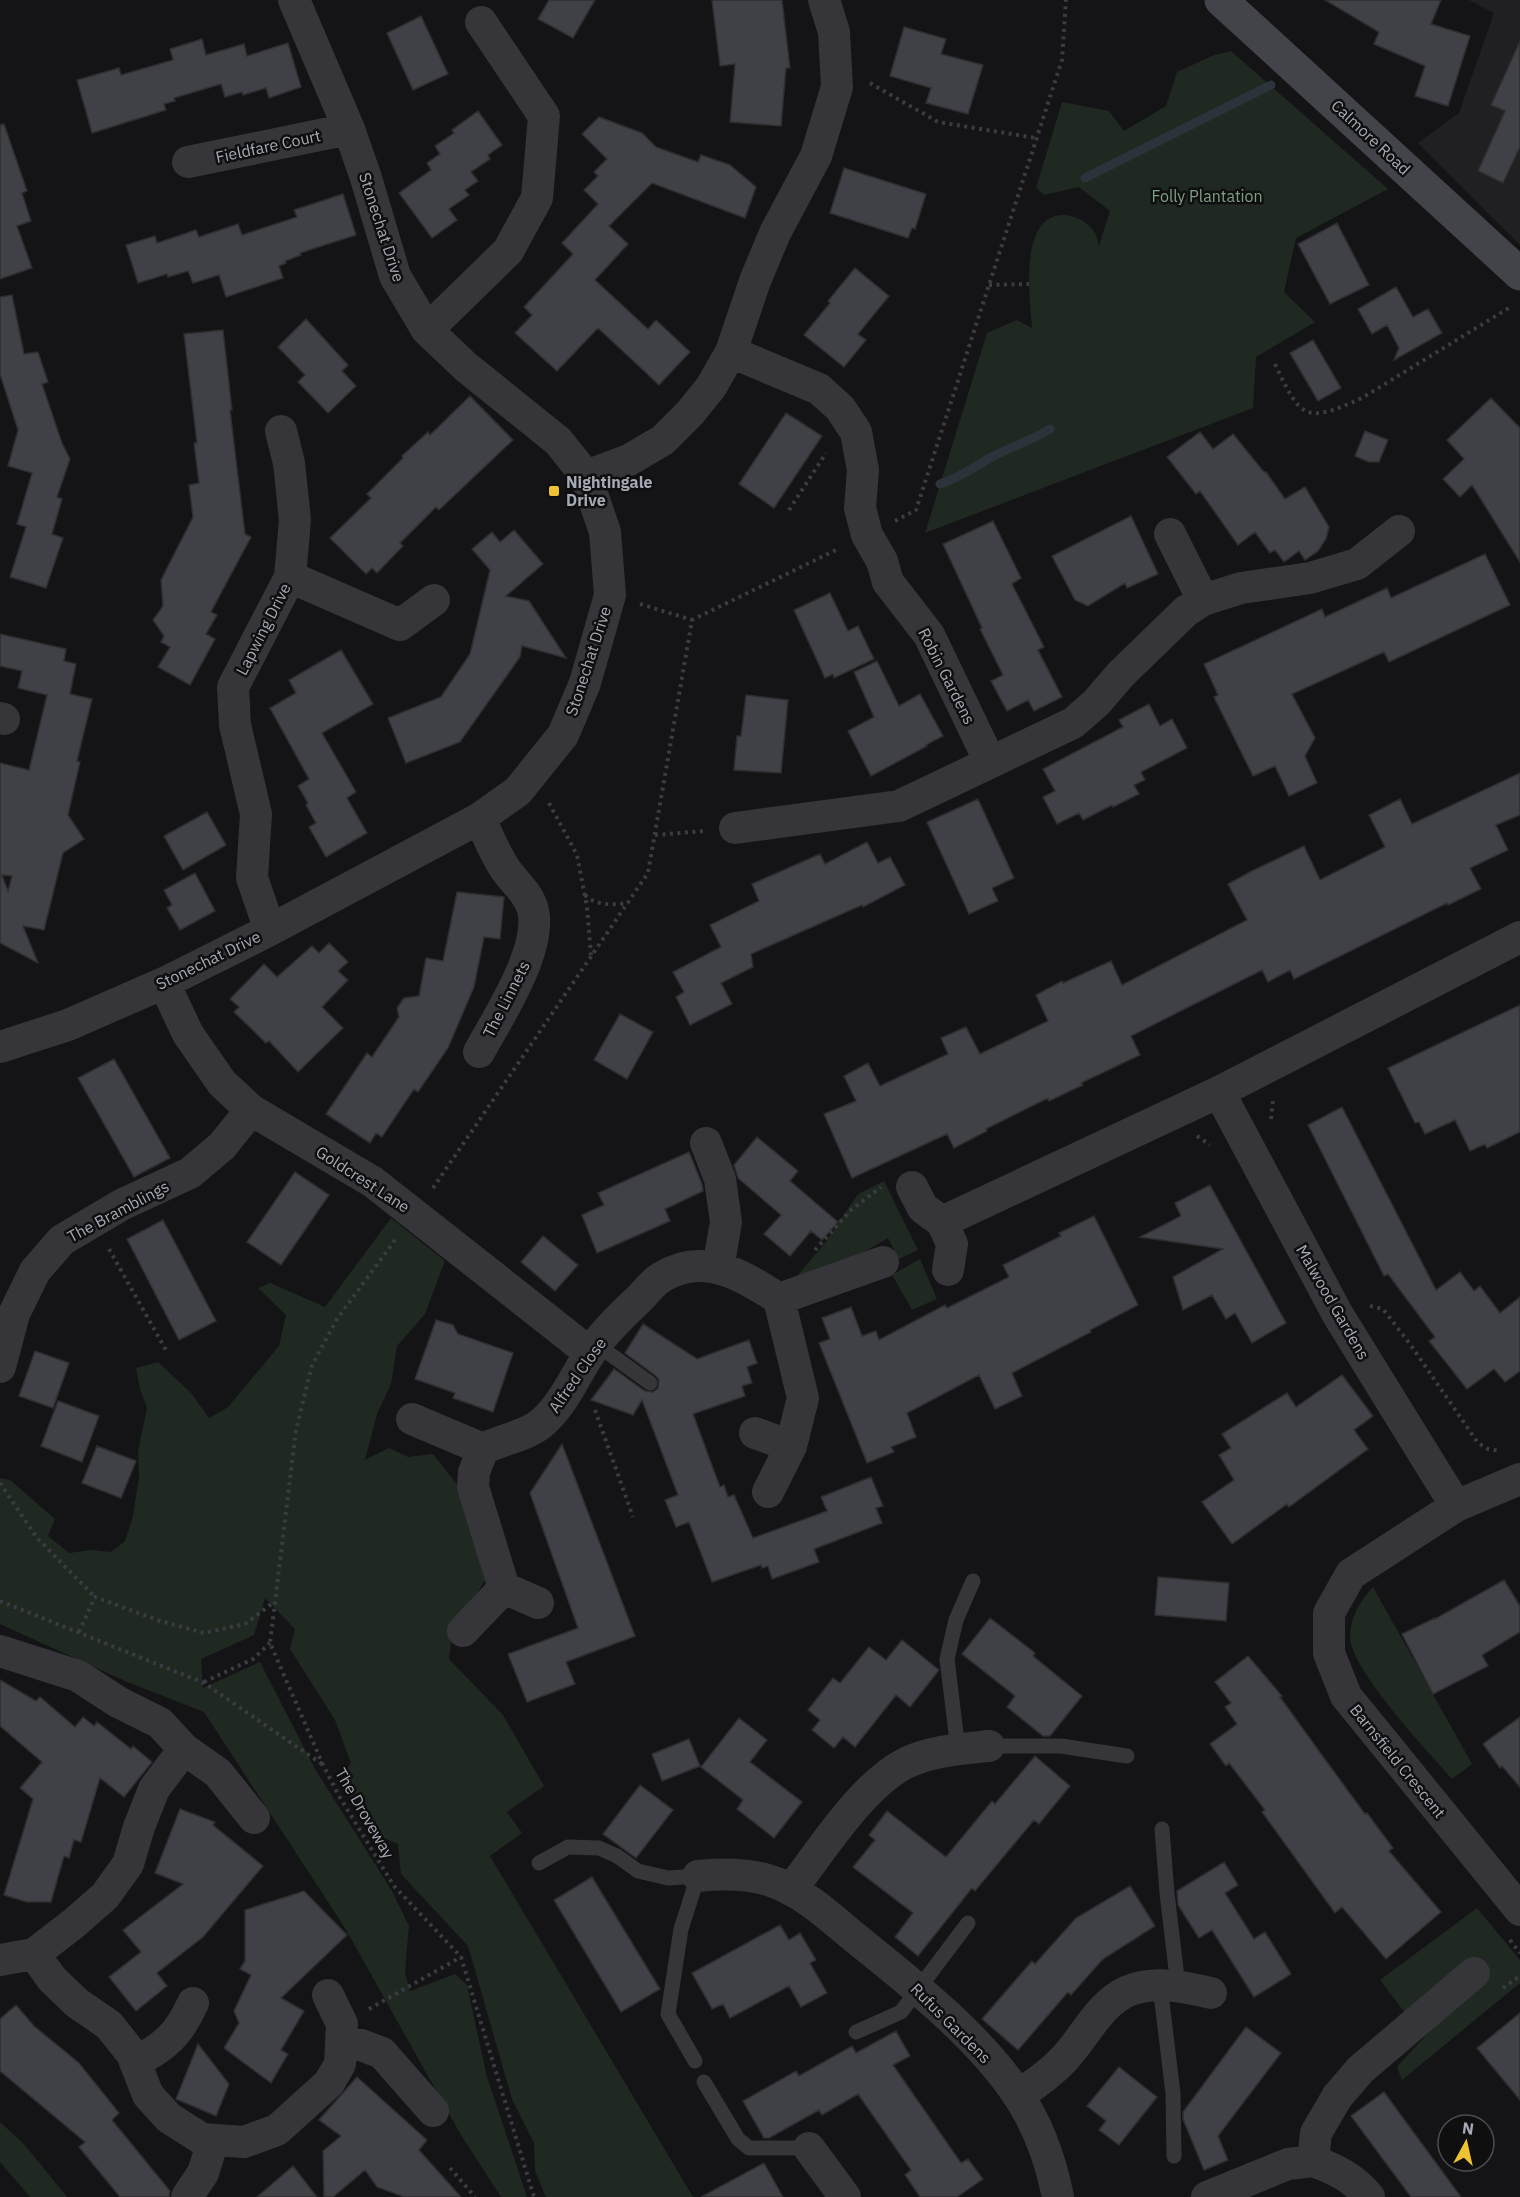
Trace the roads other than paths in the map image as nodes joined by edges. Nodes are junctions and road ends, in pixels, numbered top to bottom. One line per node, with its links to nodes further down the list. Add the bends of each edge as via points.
1 (294, 0): 5 (street, Stonechat Drive)
2 (824, 0): 9 (street, via 834,32 837,87 816,156 775,233)
3 (1221, 0): 7 (street, Calmore Road)
4 (482, 22): 8 (street, via 544,116 537,198 508,251)
5 (348, 129): 6 (street, Fieldfare Court); 8 (street, Stonechat Drive, via 395,276)
6 (188, 162)
7 (1520, 274)
8 (427, 330): 11 (street, Stonechat Drive, via 466,367 558,441)
9 (730, 352): 11 (street, via 711,387 663,440 629,460); 17 (street, Robin Gardens, via 819,389 840,408 856,432 863,470 860,508 867,535 882,561 888,582 929,635)
10 (281, 431): 14 (street, Lapwing Drive, via 295,520)
11 (586, 476): 18 (street, Stonechat Drive, via 605,532 610,595 585,683 562,735 532,774 518,791)
12 (1399, 531): 16 (street, via 1357,564 1310,578 1241,588)
13 (1170, 534): 16 (street)
14 (290, 577): 15 (street, via 400,626); 20 (street, Lapwing Drive, via 233,687 235,725 256,814 252,878)
15 (434, 600)
16 (1203, 600): 17 (street, via 1186,611 1073,723)
17 (990, 762): 19 (street, via 899,806)
18 (480, 818): 20 (street, Stonechat Drive); 24 (street, The Linnets, via 504,868 529,899 535,923 526,965)
19 (735, 828)
20 (270, 930): 22 (street, Stonechat Drive)
21 (1520, 937): 25 (street)
22 (164, 983): 23 (street, Stonechat Drive, via 68,1025); 26 (street, Goldcrest Lane, via 189,1034 222,1083)
23 (0, 1047)
24 (479, 1052)
25 (1219, 1092): 29 (street); 43 (street, Malwood Gardens, via 1338,1316)
26 (251, 1110): 34 (street, Goldcrest Lane, via 373,1182); 35 (street, The Bramblings, via 222,1146 190,1173 123,1204 62,1240 35,1271 14,1314)
27 (706, 1143): 31 (street, via 720,1179 726,1222)
28 (912, 1187): 29 (street, via 923,1208)
29 (942, 1222): 32 (street, via 952,1244)
30 (883, 1262): 33 (street)
31 (718, 1268): 33 (street, Alfred Close, via 741,1275); 34 (street, Alfred Close, via 685,1267 661,1277)
32 (948, 1270)
33 (779, 1299): 39 (street, via 803,1398)
34 (589, 1356): 36 (lane); 40 (street, Alfred Close, via 563,1399 543,1422)
35 (0, 1367)
36 (650, 1383)
37 (412, 1419): 40 (street)
38 (754, 1433): 39 (street)
39 (791, 1446): 42 (street)
40 (483, 1449): 45 (street, via 472,1487)
41 (1515, 1466): 43 (street, Barnsfield Crescent)
42 (768, 1492)
43 (1456, 1506): 59 (street, Barnsfield Crescent, via 1351,1574 1329,1613 1329,1653 1346,1696)
44 (973, 1581): 51 (lane, via 956,1620 947,1659)
45 (504, 1588): 46 (street); 47 (street)
46 (538, 1603)
47 (464, 1631)
48 (0, 1651): 50 (street, via 78,1676 160,1723)
49 (989, 1746): 51 (street); 52 (lane, via 1061,1746)
50 (184, 1749): 53 (street, via 218,1773); 60 (street, via 154,1790 128,1864 105,1896)
51 (957, 1750): 57 (street, via 905,1764 877,1782)
52 (1127, 1756)
53 (254, 1818)
54 (1162, 1829): 63 (lane)
55 (538, 1863): 56 (lane, via 568,1847 599,1848 638,1872 668,1878)
56 (698, 1876): 57 (street, Rufus Gardens, via 753,1877); 70 (lane, via 681,1929 668,2014)
57 (791, 1890): 64 (street, Rufus Gardens)
58 (968, 1923): 64 (lane)
59 (1513, 1923)
60 (34, 1954): 61 (street); 71 (street, via 77,2003 109,2025)
61 (0, 1960)
62 (1474, 1973): 78 (street, via 1360,2070 1337,2097 1316,2133)
63 (1169, 1986): 65 (street); 73 (street, via 1129,1991 1105,2007 1066,2057 1041,2081); 77 (lane)
64 (918, 1989): 68 (lane, via 901,2012); 73 (street, Rufus Gardens, via 971,2040)
65 (1211, 1993)
66 (328, 1995): 69 (street)
67 (193, 2003): 71 (street, via 184,2024 159,2050)
68 (856, 2032)
69 (341, 2034): 74 (street, via 382,2053); 75 (street, via 340,2064 329,2083 277,2130 244,2142)
70 (695, 2061)
71 (135, 2062): 75 (street, via 148,2095 169,2118 202,2139)
72 (704, 2082): 76 (lane, via 738,2139 749,2148)
73 (1018, 2095): 82 (street, Rufus Gardens, via 1036,2126)
74 (433, 2111)
75 (213, 2140): 80 (street, via 203,2173)
76 (809, 2148): 81 (street)
77 (1174, 2156)
78 (1313, 2161): 79 (street, via 1288,2164); 83 (street, via 1359,2184)
79 (1221, 2194)
80 (187, 2197)
81 (845, 2197)
82 (1058, 2197)
83 (1369, 2197)

